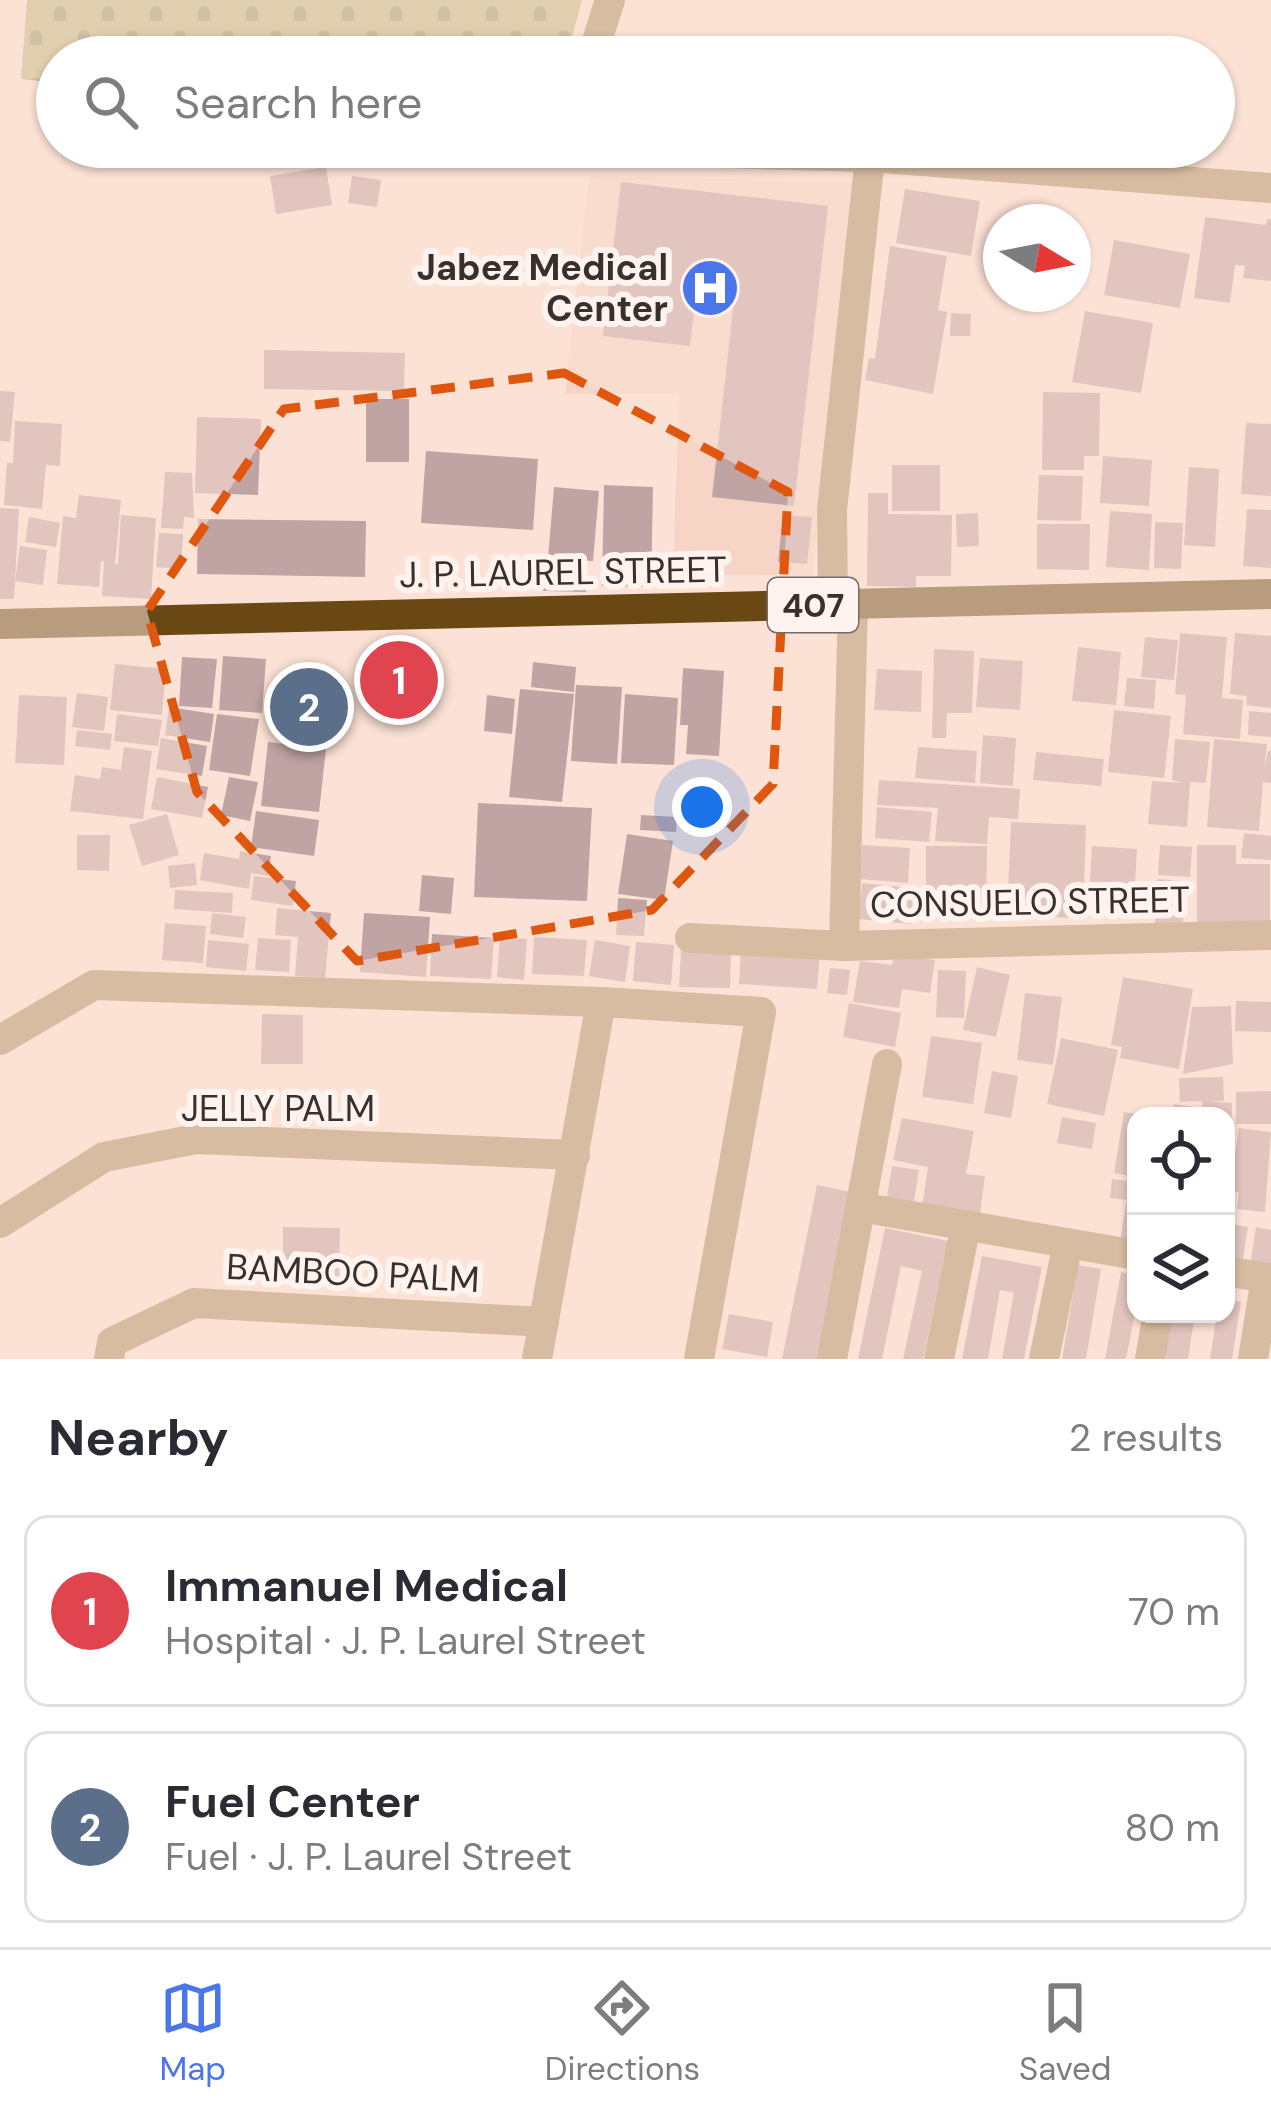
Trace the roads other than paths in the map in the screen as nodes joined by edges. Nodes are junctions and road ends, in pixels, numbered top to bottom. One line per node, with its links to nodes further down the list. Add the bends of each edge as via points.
1 (610, 0): 2 (street)
2 (599, 36)
3 (869, 168): 7 (street, CONSUELO STREET, via 832,511)
4 (1012, 168): 5 (street)
5 (1271, 188)
6 (1271, 594): 7 (main road, J. P. LAUREL STREET / 407)
7 (843, 604): 8 (main road, J. P. LAUREL STREET / 407); 11 (street, CONSUELO STREET)
8 (0, 624)
9 (1271, 935): 11 (street, CONSUELO STREET)
10 (690, 938): 11 (street)
11 (844, 946)
12 (601, 1002): 13 (street, via 94,986); 15 (street); 27 (street, via 761,1012)
13 (0, 1040)
14 (887, 1064): 16 (street)
15 (575, 1156): 17 (street, JELLY PALM, via 196,1139 104,1157); 23 (street)
16 (860, 1207): 18 (street); 28 (street)
17 (0, 1223)
18 (965, 1225): 19 (street); 29 (street)
19 (1068, 1243): 20 (street); 30 (street)
20 (1127, 1253)
21 (1235, 1272): 22 (street)
22 (1269, 1278): 32 (street)
23 (544, 1322): 25 (street, BAMBOO PALM, via 194,1303 112,1342); 26 (street)
24 (1156, 1323): 31 (street)
25 (109, 1359)
26 (537, 1359)
27 (699, 1359)
28 (832, 1359)
29 (939, 1359)
30 (1044, 1359)
31 (1150, 1359)
32 (1253, 1359)

